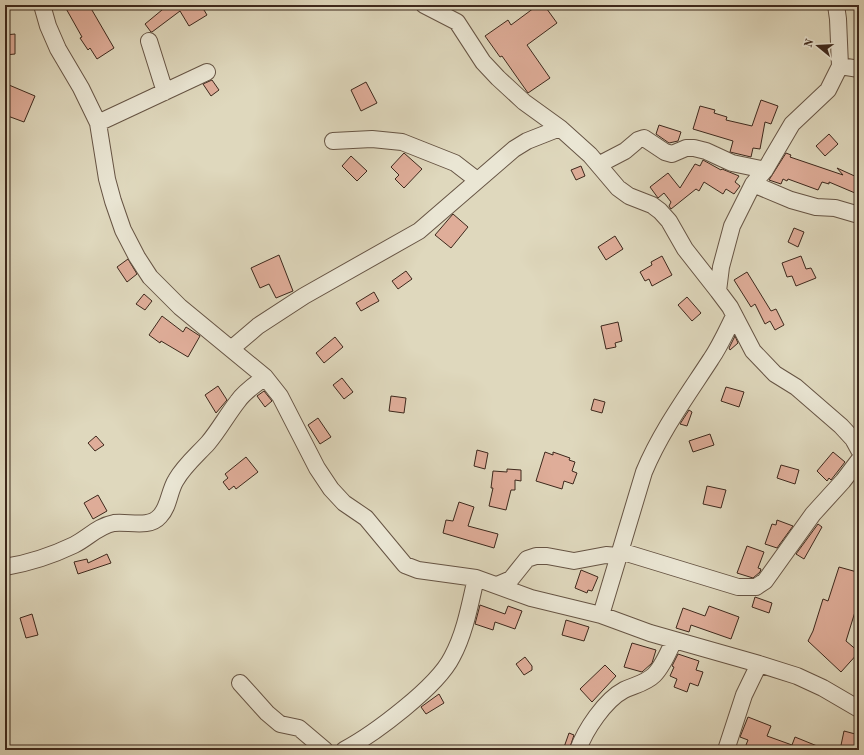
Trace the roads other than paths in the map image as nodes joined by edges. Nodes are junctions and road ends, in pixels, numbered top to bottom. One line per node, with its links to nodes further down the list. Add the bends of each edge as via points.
1 (42, 5): 9 (street, via 58,50)
2 (424, 5): 10 (street, via 456,22 483,62 498,78 524,102)
3 (836, 5): 5 (street)
4 (149, 41): 8 (street)
5 (840, 66): 6 (street); 13 (street, via 828,90 792,124)
6 (859, 69)
7 (207, 72): 8 (street)
8 (165, 92): 9 (street)
9 (98, 123): 19 (street, via 113,201 123,230 137,257 150,277 180,307)
10 (560, 128): 12 (street); 14 (street, via 527,141)
11 (333, 141): 14 (street, via 372,139 402,142 455,163)
12 (600, 164): 13 (street, via 644,138 672,154 686,148 694,148 732,163); 17 (street, via 618,188 660,211 685,249)
13 (765, 170): 15 (street)
14 (477, 180): 19 (street, via 418,231 304,296 258,326)
15 (753, 184): 16 (street, via 791,200); 17 (street, via 732,226 721,267)
16 (859, 215)
17 (718, 291): 18 (street)
18 (734, 316): 21 (street, via 753,351 775,374 796,387 841,426); 23 (street, via 712,358 650,456)
19 (231, 349): 20 (street)
20 (265, 377): 24 (street, via 238,400 223,423 186,465 175,480 163,512 154,521 135,524 114,523 43,558); 25 (street, via 280,396 317,468 331,489 344,503 366,518 404,565 418,570)
21 (859, 450)
22 (859, 460): 23 (street, via 843,482 813,514 765,581 756,587 738,587)
23 (619, 554): 26 (street, via 574,561 536,556 527,559 510,579); 27 (street)
24 (5, 568)
25 (476, 578): 26 (street); 33 (street, via 452,658 435,680 380,727)
26 (497, 585): 27 (street, via 531,598)
27 (601, 615): 28 (street)
28 (674, 640): 29 (street); 34 (street, via 656,674 648,681 624,690 612,699 589,726)
29 (759, 664): 31 (street, via 797,676); 35 (street, via 744,695)
30 (240, 683): 32 (street, via 280,724 300,728)
31 (859, 709)
32 (325, 750)
33 (344, 750)
34 (578, 750)
35 (726, 750)

